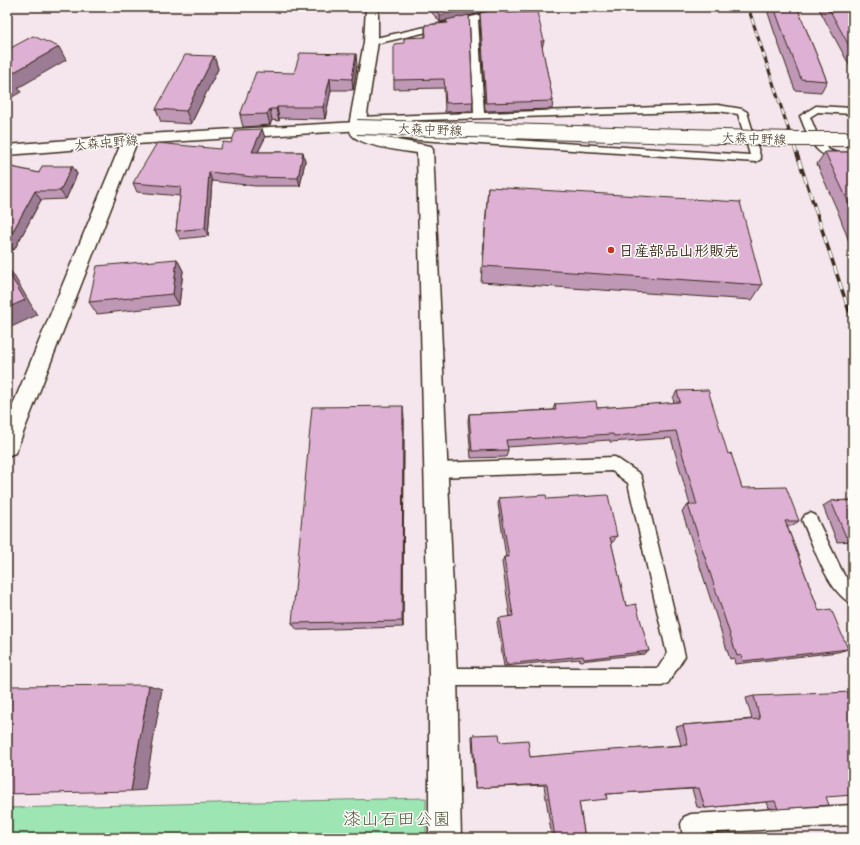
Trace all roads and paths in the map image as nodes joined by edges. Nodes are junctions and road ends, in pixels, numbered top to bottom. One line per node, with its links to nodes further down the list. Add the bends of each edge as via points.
1 (372, 7): 4 (street)
2 (518, 9): 3 (lane)
3 (474, 20): 4 (lane); 6 (lane)
4 (372, 42): 7 (street)
5 (853, 111): 11 (lane, via 816,109 805,116 818,149 836,159)
6 (479, 116): 7 (lane); 7 (lane, via 718,108 742,112 756,159)
7 (358, 127): 8 (street, 大森中野線, bridge, via 792,139); 9 (street, 大森中野線); 13 (street, via 376,141 426,150)
8 (853, 138)
9 (130, 140): 10 (street, 大森中野線); 12 (street)
10 (7, 150)
11 (853, 158)
12 (7, 446)
13 (436, 470): 16 (street); 16 (lane, via 615,464 635,479 676,656 662,677)
14 (810, 520): 15 (lane, via 838,581)
15 (853, 596)
16 (443, 677): 18 (street)
17 (853, 814): 19 (lane, via 691,824)
18 (445, 838)
19 (694, 838)

